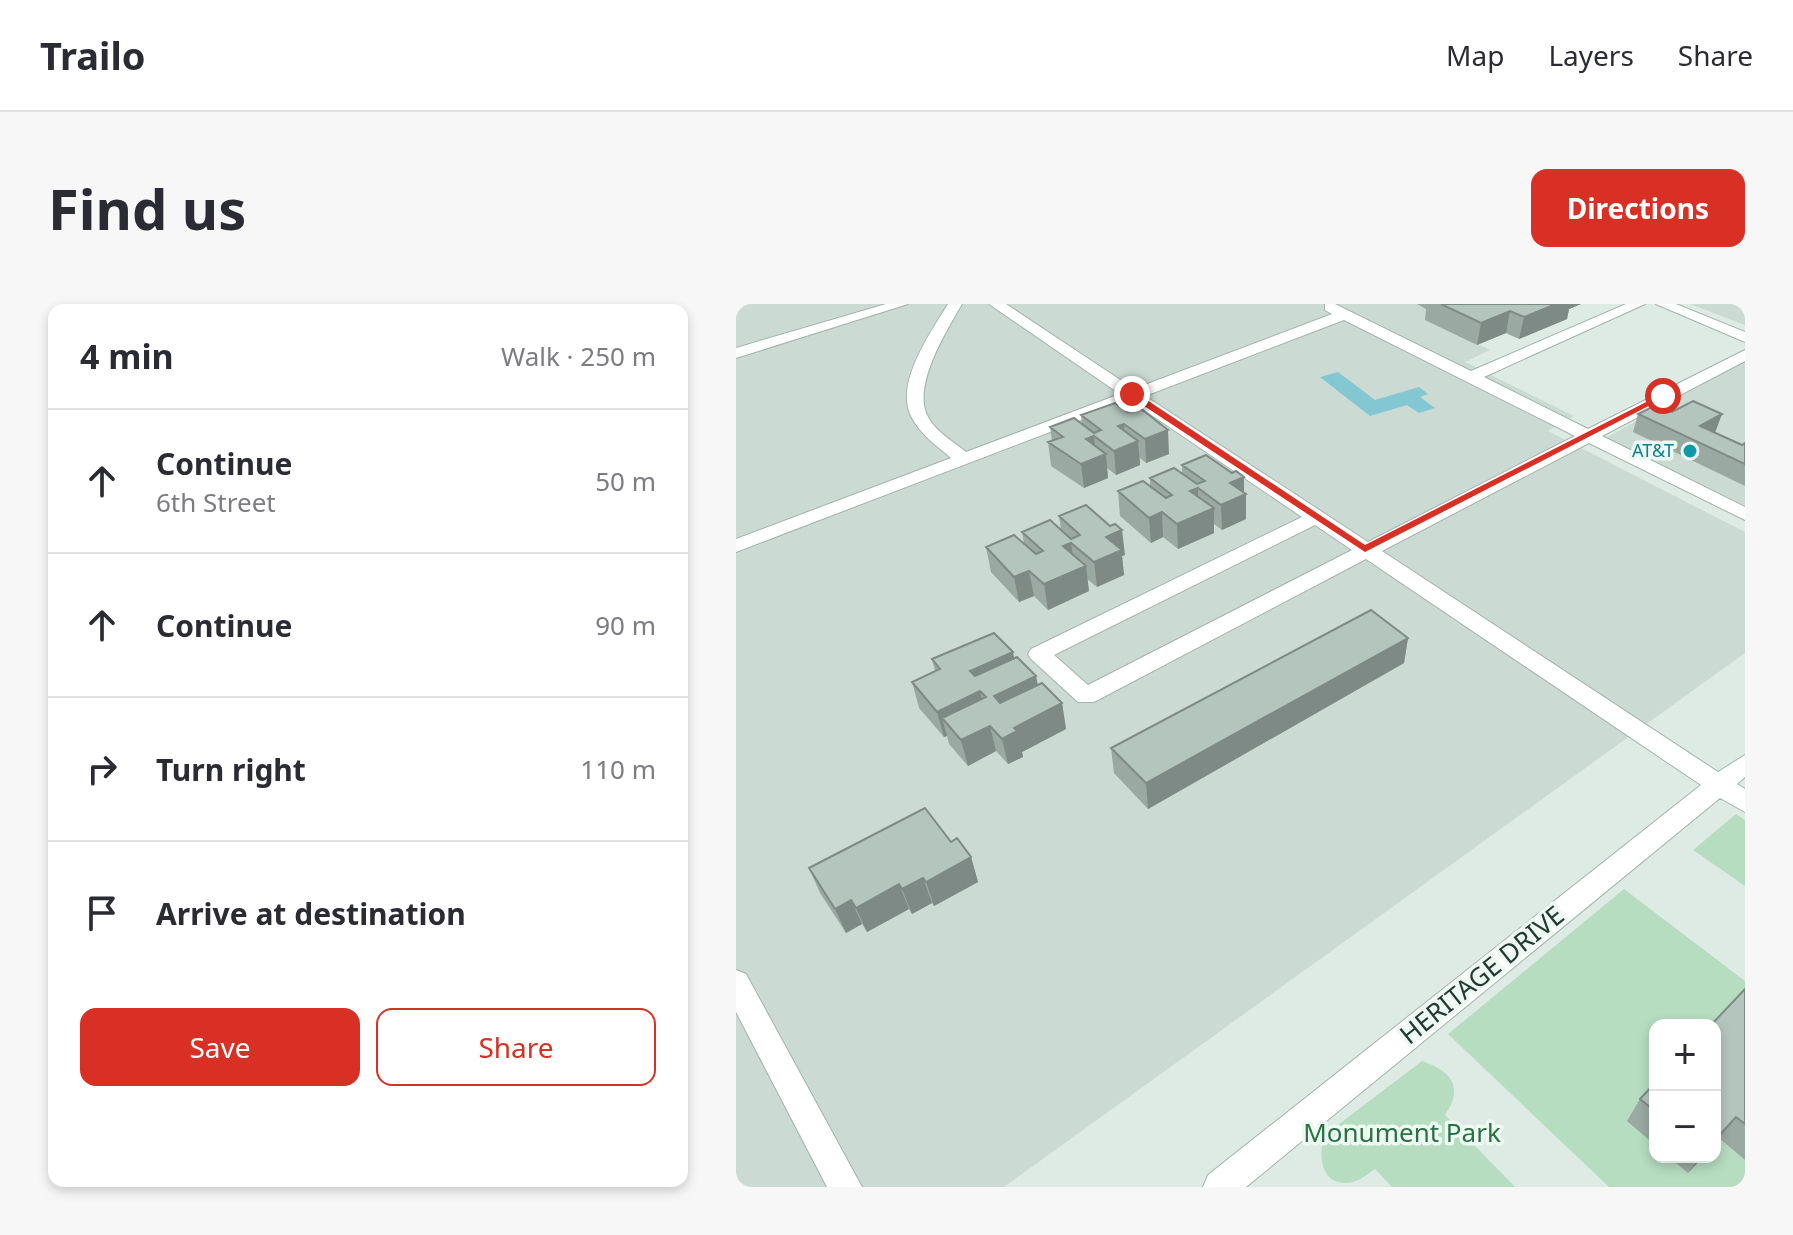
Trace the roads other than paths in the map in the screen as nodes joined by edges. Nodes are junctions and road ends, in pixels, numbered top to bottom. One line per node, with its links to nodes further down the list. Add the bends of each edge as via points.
1 (901, 304): 9 (street)
2 (955, 304): 14 (street, via 915,392 918,414)
3 (996, 304): 12 (street)
4 (1325, 304): 7 (street)
5 (1638, 304): 11 (street)
6 (1663, 304): 8 (street)
7 (1345, 314): 11 (street); 12 (street)
8 (1745, 337)
9 (736, 353)
10 (1745, 355): 13 (street)
11 (1471, 377): 13 (street, via 1562,422)
12 (1132, 394): 14 (street); 16 (street)
13 (1580, 439): 15 (street); 18 (street)
14 (962, 458): 17 (street)
15 (1745, 514)
16 (1317, 517): 18 (street); 18 (street, via 1039,654 1086,696)
17 (736, 546)
18 (1365, 549): 20 (street)
19 (1745, 764): 20 (street, HERITAGE DRIVE)
20 (1720, 785): 21 (street); 24 (street, HERITAGE DRIVE)
21 (1745, 802)
22 (736, 983): 23 (street)
23 (845, 1187)
24 (1220, 1187)

